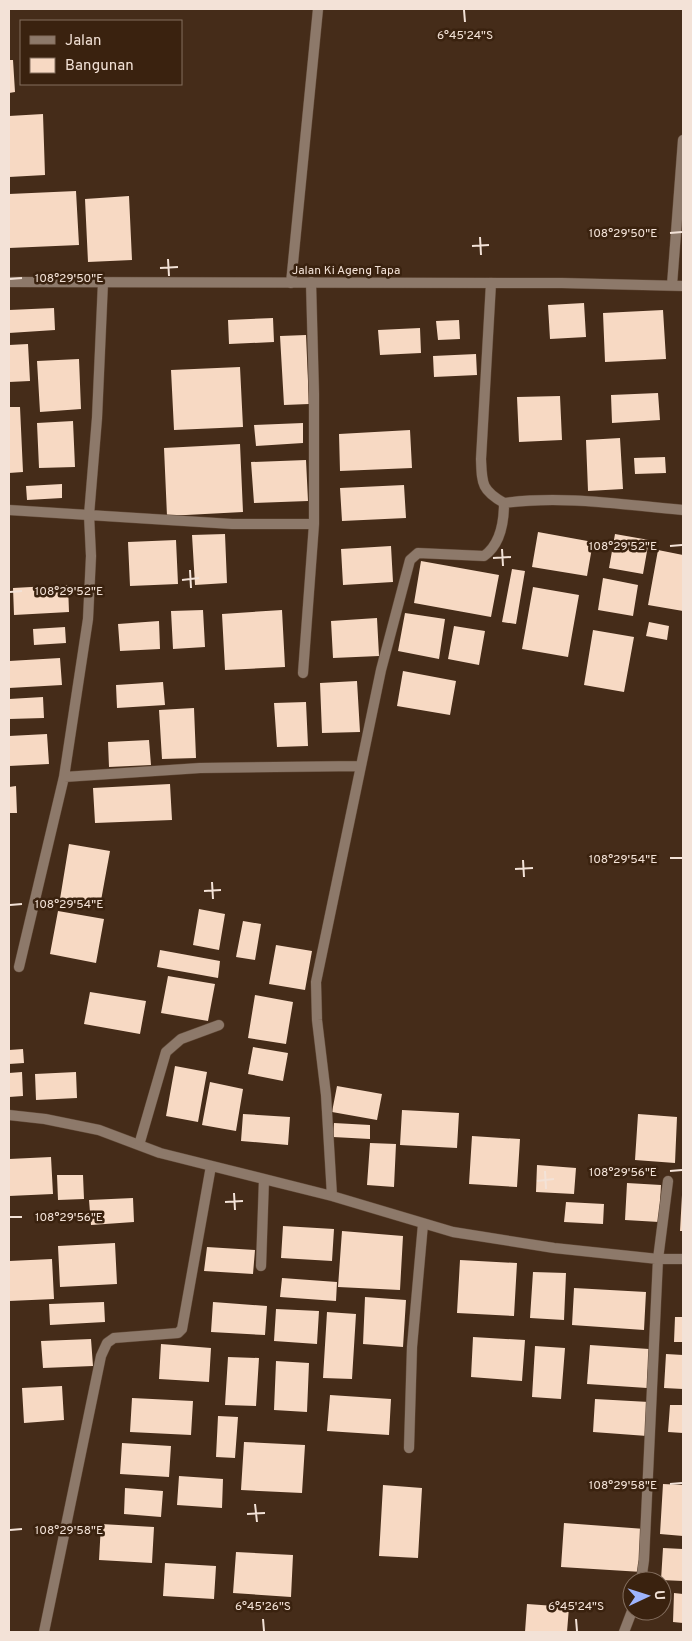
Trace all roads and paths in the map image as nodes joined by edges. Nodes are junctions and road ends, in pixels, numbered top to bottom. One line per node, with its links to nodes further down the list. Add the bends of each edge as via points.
1 (318, 9): 6 (street)
2 (683, 140): 8 (street)
3 (9, 282): 4 (street, Jalan Ki Ageng Tapa)
4 (103, 282): 6 (street, Jalan Ki Ageng Tapa); 13 (street)
5 (311, 282): 6 (street, Jalan Ki Ageng Tapa); 7 (street, Jalan Ki Ageng Tapa); 14 (street)
6 (291, 283)
7 (491, 283): 8 (street, Jalan Ki Ageng Tapa); 10 (street, via 482,483 493,497)
8 (672, 285): 9 (street, Jalan Ki Ageng Tapa)
9 (683, 286)
10 (504, 502): 12 (street, via 568,499); 16 (street, via 500,534 493,550 484,556 418,552 410,560)
11 (9, 510): 13 (street)
12 (683, 510)
13 (89, 515): 14 (street, via 232,524); 17 (street, via 88,619)
14 (314, 524): 15 (street)
15 (303, 673)
16 (360, 766): 17 (street, via 200,768); 25 (street, via 316,982)
17 (64, 777): 18 (street)
18 (19, 967)
19 (218, 1025): 21 (street, via 181,1039 166,1052)
20 (9, 1115): 21 (street, via 99,1130)
21 (139, 1145): 22 (street, via 160,1154)
22 (211, 1166): 23 (street); 32 (street, via 182,1329 114,1338 107,1343 101,1356)
23 (264, 1180): 25 (street); 29 (street)
24 (668, 1181): 27 (street)
25 (332, 1196): 26 (street)
26 (423, 1224): 27 (street, via 554,1248); 30 (street, via 412,1346)
27 (658, 1259): 28 (street); 31 (street)
28 (683, 1259)
29 (261, 1266)
30 (409, 1448)
31 (643, 1571)
32 (44, 1632)

